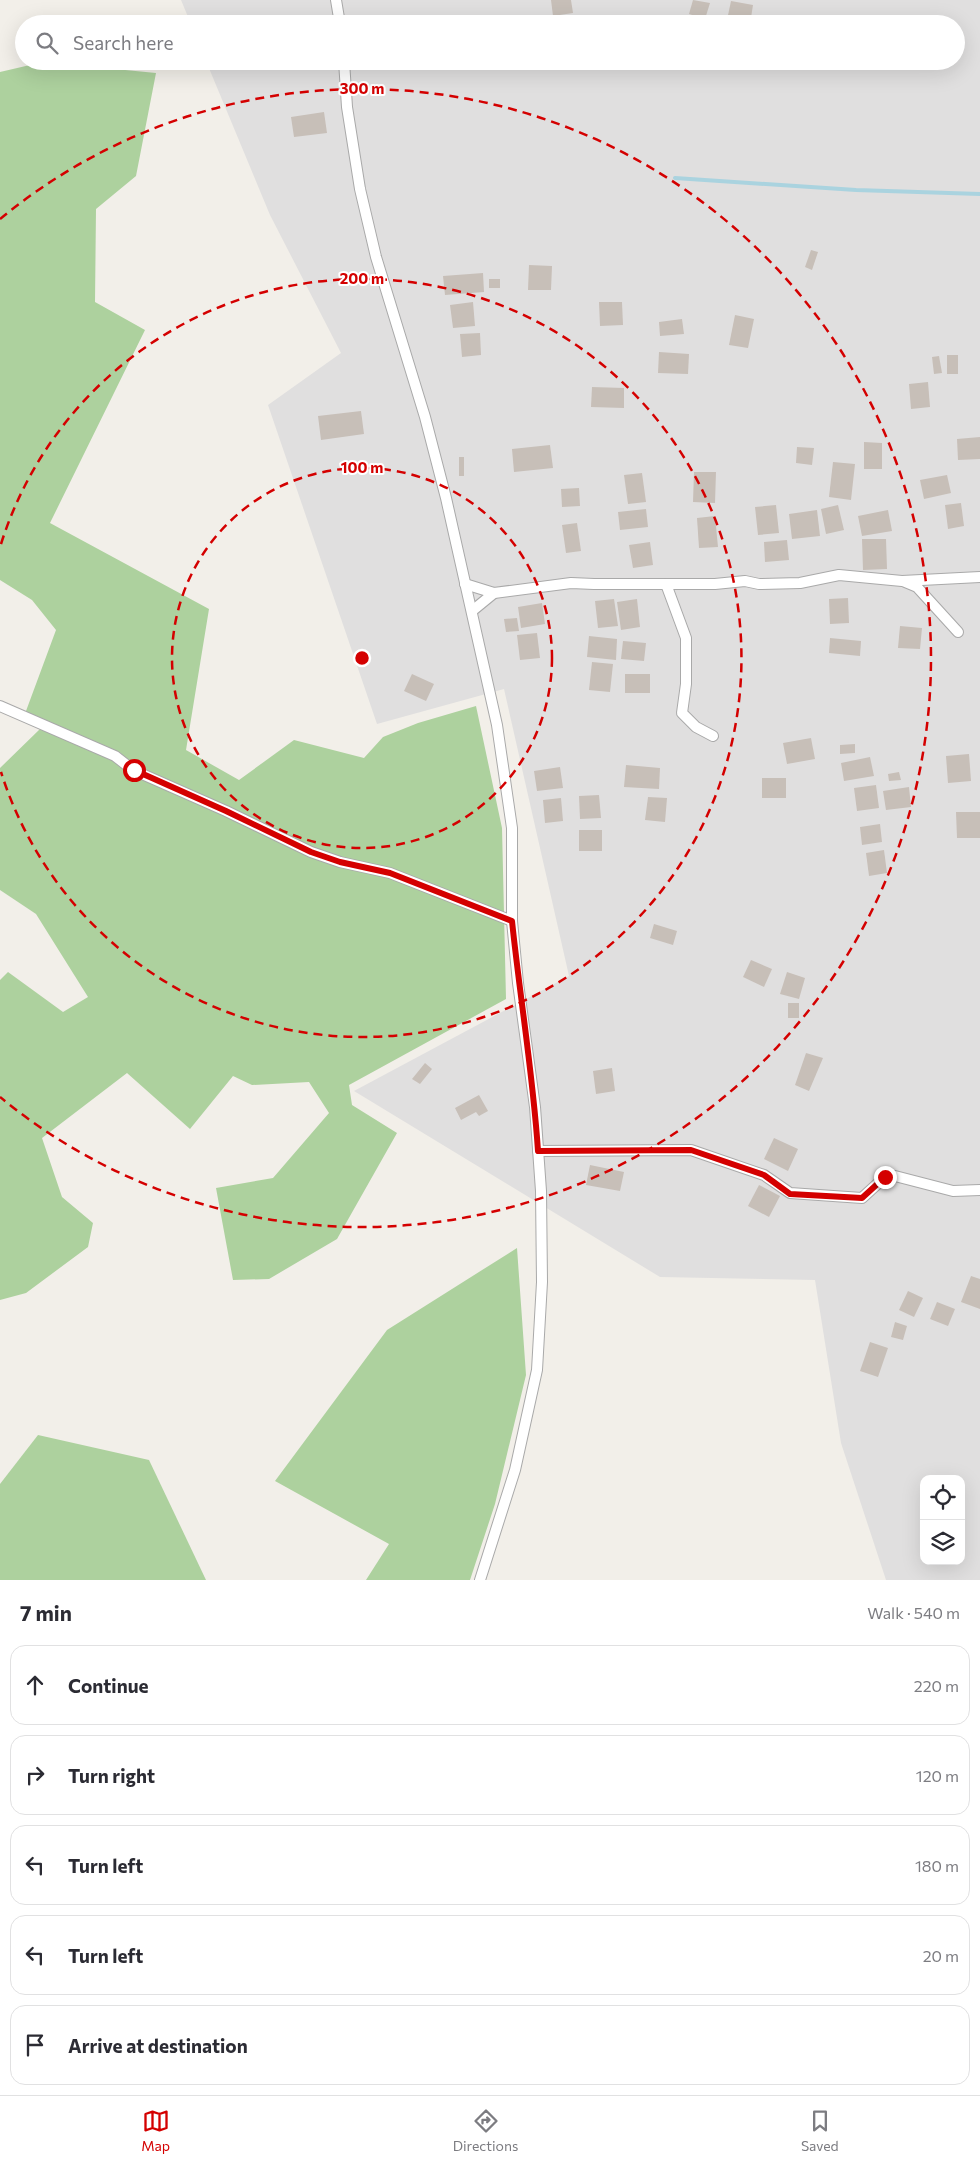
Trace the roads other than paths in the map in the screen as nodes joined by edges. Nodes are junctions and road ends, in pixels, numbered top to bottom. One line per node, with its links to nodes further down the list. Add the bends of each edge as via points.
1 (336, 0): 2 (street)
2 (338, 15)
3 (345, 70): 6 (street, via 360,189 376,257 425,417)
4 (980, 577): 5 (street)
5 (902, 581): 7 (street, via 838,576 800,583); 10 (street, via 917,587)
6 (465, 584): 8 (street); 9 (street)
7 (666, 584): 8 (street, via 571,582); 12 (street, via 686,638 682,713 696,727)
8 (494, 593): 9 (street)
9 (472, 611): 13 (street, via 496,725 512,828)
10 (958, 632)
11 (0, 706): 13 (street, via 115,756 134,770 311,852 390,873)
12 (713, 736)
13 (512, 921): 14 (street)
14 (538, 1151): 15 (street, via 691,1150 764,1175 790,1194 862,1198 885,1177 895,1176 953,1191); 16 (street, via 542,1282 537,1370 515,1470)
15 (980, 1190)
16 (480, 1580)

